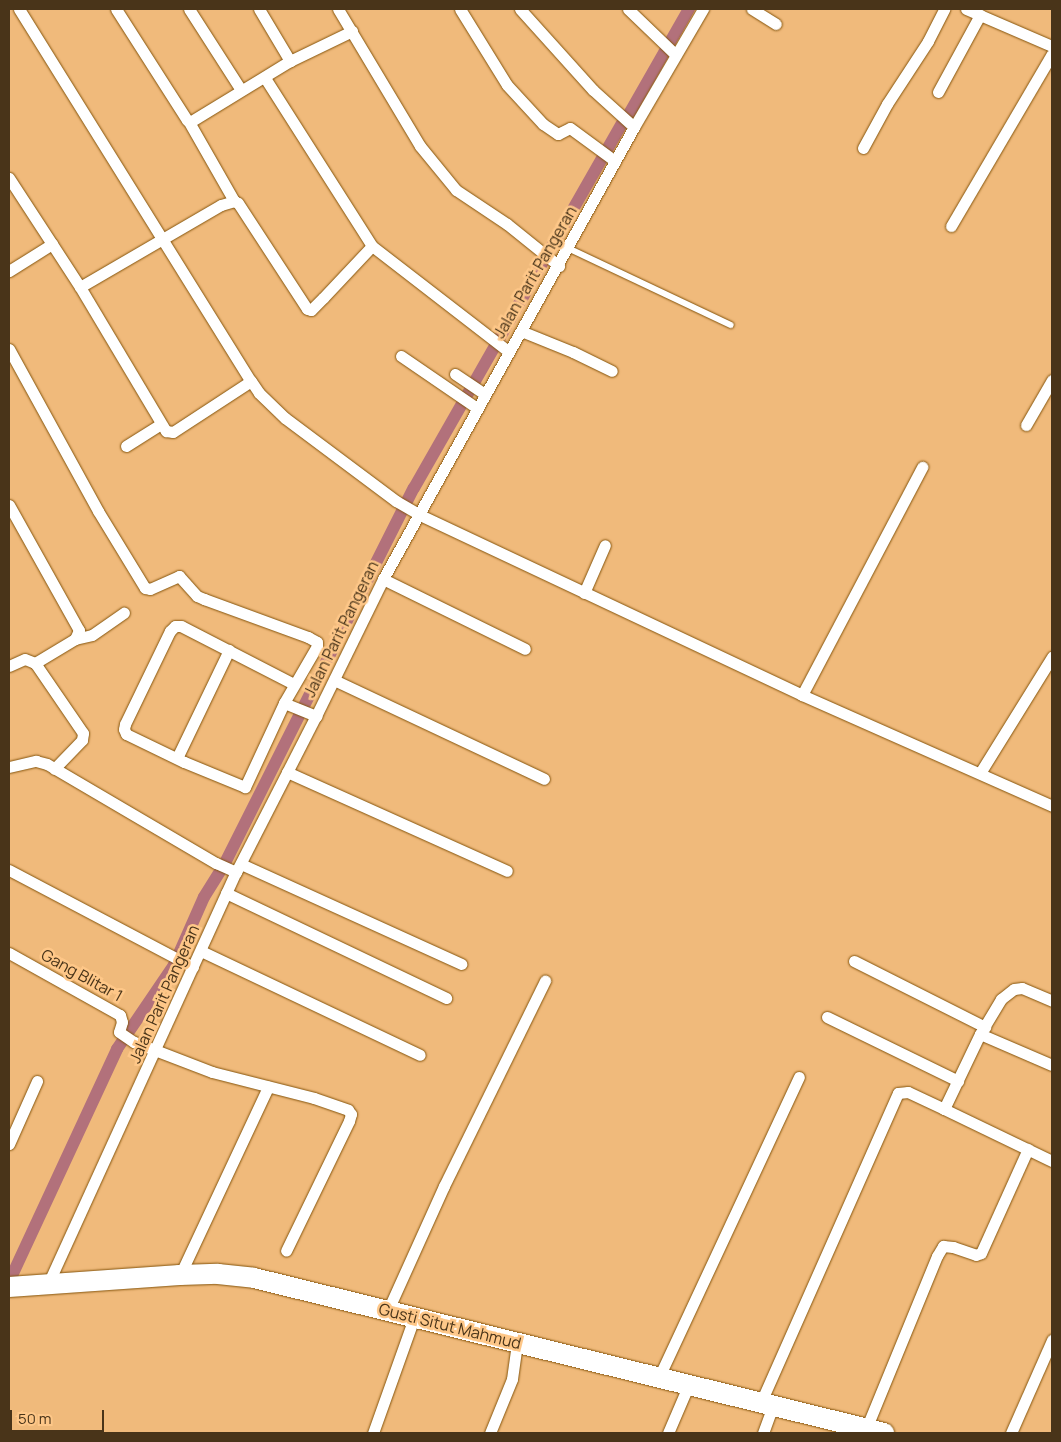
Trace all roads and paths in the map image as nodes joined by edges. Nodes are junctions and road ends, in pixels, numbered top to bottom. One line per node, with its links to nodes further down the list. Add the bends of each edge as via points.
1 (19, 9): 30 (street)
2 (116, 9): 23 (street)
3 (189, 9): 21 (street)
4 (259, 9): 19 (street)
5 (338, 9): 15 (street)
6 (460, 9): 26 (street, via 507,85 543,124 558,134 570,128)
7 (520, 9): 24 (street, via 593,90)
8 (628, 9): 18 (street)
9 (703, 9): 18 (street, Jalan Parit Pangeran)
10 (752, 9): 14 (street)
11 (944, 9): 25 (street)
12 (966, 9): 13 (street)
13 (980, 15): 16 (street); 22 (street)
14 (776, 24)
15 (352, 31): 19 (street); 34 (street, via 420,146 456,190)
16 (1052, 46)
17 (1052, 54): 29 (street)
18 (676, 55): 24 (street, Jalan Parit Pangeran)
19 (290, 61): 20 (street)
20 (265, 78): 21 (street); 32 (street)
21 (241, 90): 23 (street)
22 (938, 92)
23 (189, 122): 28 (street)
24 (634, 127): 26 (street, Jalan Parit Pangeran)
25 (863, 148)
26 (615, 161): 33 (street, Jalan Parit Pangeran)
27 (9, 178): 31 (street)
28 (234, 201): 30 (street, via 221,205); 32 (street, via 307,309 311,310)
29 (951, 226)
30 (163, 240): 36 (street); 45 (street)
31 (52, 244): 35 (street); 36 (street)
32 (372, 246): 40 (street)
33 (568, 248): 34 (street, Jalan Parit Pangeran); 37 (lane)
34 (555, 263): 38 (street, Jalan Parit Pangeran)
35 (9, 271)
36 (80, 287): 48 (street)
37 (731, 325)
38 (521, 331): 40 (street, Jalan Parit Pangeran); 42 (street)
39 (9, 349): 65 (street, via 98,511 145,588 150,589 179,576 197,596 314,640 317,646)
40 (506, 349): 46 (street, Jalan Parit Pangeran)
41 (401, 356): 47 (street)
42 (612, 371)
43 (455, 374): 46 (street)
44 (1052, 380): 49 (street)
45 (251, 381): 48 (street, via 173,432 166,431); 53 (street, via 285,418)
46 (481, 392): 47 (street, Jalan Parit Pangeran)
47 (477, 407): 53 (street, Jalan Parit Pangeran)
48 (161, 424): 50 (street)
49 (1026, 424)
50 (126, 446)
51 (922, 467): 66 (street)
52 (9, 505): 58 (street, via 78,630)
53 (416, 513): 55 (street, Jalan Parit Pangeran); 56 (street)
54 (605, 545): 56 (street)
55 (383, 579): 59 (street); 64 (street, Jalan Parit Pangeran)
56 (584, 593): 66 (street)
57 (124, 613): 58 (street, via 92,635)
58 (75, 639): 62 (street)
59 (526, 649)
60 (229, 650): 65 (street); 69 (street); 69 (street, via 181,626 170,631 124,729 126,734)
61 (1052, 657): 73 (street)
62 (35, 663): 63 (street, via 25,659); 71 (street, via 83,733 82,740)
63 (13, 664)
64 (334, 680): 68 (street, Jalan Parit Pangeran); 74 (street)
65 (294, 684): 67 (street)
66 (802, 695): 73 (street)
67 (287, 704): 68 (street); 69 (street, via 248,785 242,787)
68 (314, 715): 72 (street, Jalan Parit Pangeran)
69 (177, 758)
70 (9, 768): 71 (street, via 36,761)
71 (54, 769): 76 (street, via 216,863)
72 (288, 772): 76 (street, Jalan Parit Pangeran); 78 (street)
73 (980, 773): 75 (street)
74 (544, 779)
75 (1052, 806)
76 (236, 868): 79 (street, Jalan Parit Pangeran); 83 (street)
77 (9, 870): 84 (street)
78 (507, 871)
79 (226, 893): 80 (street, Jalan Parit Pangeran); 86 (street)
80 (201, 951): 84 (street, Jalan Parit Pangeran); 91 (street)
81 (9, 953): 90 (street, Gang Blitar 1, via 120,1015 121,1035)
82 (854, 961): 89 (street)
83 (461, 964)
84 (189, 965): 90 (street, Jalan Parit Pangeran)
85 (545, 981): 105 (street, via 444,1186)
86 (446, 998)
87 (1052, 1001): 89 (street, via 1022,988 1014,989 1001,999)
88 (827, 1018): 95 (street)
89 (982, 1030): 92 (street); 95 (street)
90 (156, 1051): 96 (street, via 212,1072); 103 (street, Jalan Parit Pangeran)
91 (420, 1055)
92 (1052, 1065)
93 (798, 1077): 109 (street)
94 (36, 1081): 98 (street)
95 (958, 1081): 97 (street)
96 (268, 1087): 101 (street, via 340,1106 351,1114); 102 (street)
97 (944, 1109): 99 (street); 111 (street, via 908,1092 898,1093)
98 (9, 1144)
99 (1028, 1149): 100 (street); 112 (street, via 981,1253 976,1255 943,1246 937,1256)
100 (1052, 1160)
101 (286, 1251)
102 (180, 1276): 103 (highway, Gusti Situt Mahmud); 105 (highway, Gusti Situt Mahmud, via 218,1274 254,1278)
103 (40, 1285): 104 (highway, Gusti Situt Mahmud)
104 (9, 1287)
105 (388, 1310): 106 (highway, Gusti Situt Mahmud)
106 (414, 1318): 108 (highway, Gusti Situt Mahmud); 113 (street)
107 (1052, 1340): 117 (street)
108 (518, 1343): 109 (highway, Gusti Situt Mahmud); 114 (street, via 512,1379)
109 (659, 1377): 110 (highway, Gusti Situt Mahmud)
110 (688, 1384): 111 (highway, Gusti Situt Mahmud); 115 (street)
111 (767, 1404): 112 (highway, Gusti Situt Mahmud); 116 (street)
112 (875, 1431)
113 (374, 1433)
114 (490, 1433)
115 (668, 1433)
116 (763, 1433)
117 (1011, 1433)

